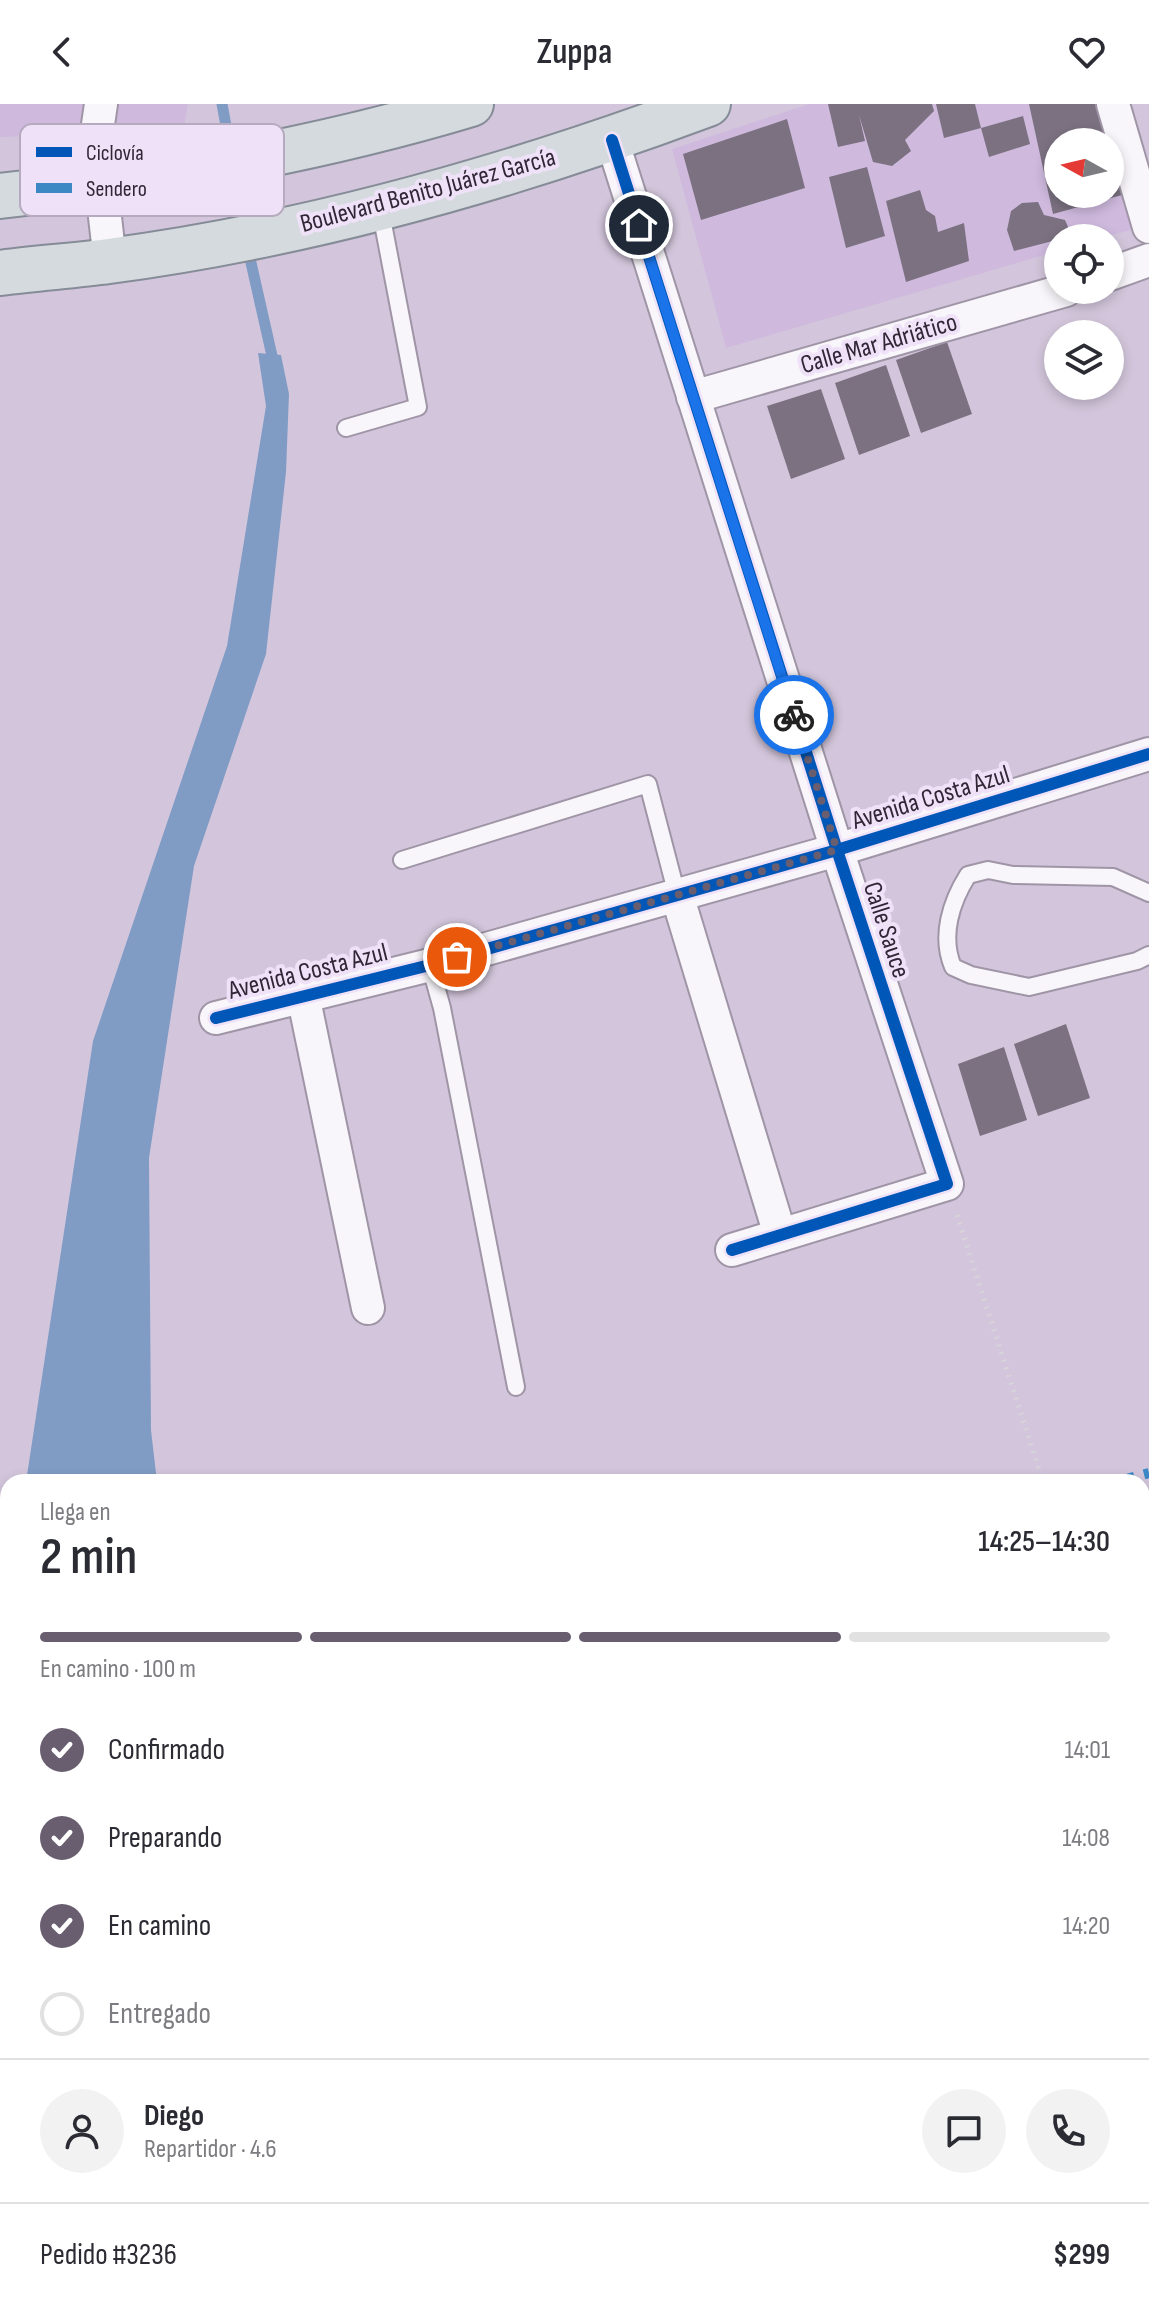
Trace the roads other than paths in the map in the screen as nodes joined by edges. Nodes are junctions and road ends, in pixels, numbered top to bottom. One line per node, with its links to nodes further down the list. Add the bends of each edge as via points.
1 (101, 104): 5 (street)
2 (471, 104): 7 (main road)
3 (708, 104): 6 (main road, Boulevard Benito Juárez García)
4 (1113, 104): 12 (street)
5 (98, 124)
6 (612, 140): 10 (main road, Boulevard Benito Juárez García, via 479,182); 18 (street, Calle Sauce)
7 (284, 148)
8 (20, 194): 9 (main road)
9 (0, 196)
10 (380, 206): 14 (main road, Boulevard Benito Juárez García); 19 (lane, via 418,407)
11 (104, 216): 14 (street)
12 (1149, 227)
13 (1149, 260): 15 (street)
14 (110, 261): 16 (main road, Boulevard Benito Juárez García)
15 (1124, 269)
16 (0, 273)
17 (1044, 296): 18 (street, Calle Mar Adriático)
18 (693, 397): 21 (street, Calle Sauce)
19 (346, 428)
20 (1149, 754): 21 (street, Avenida Costa Azul)
21 (837, 850): 24 (street, Avenida Costa Azul); 29 (street, Calle Sauce, via 947,1184)
22 (402, 860): 24 (lane, via 648,784)
23 (1149, 893): 25 (lane, via 1113,877 988,870 968,875 955,896 945,948 953,967 1029,987)
24 (677, 895): 26 (street, Avenida Costa Azul); 29 (street)
25 (1149, 955)
26 (430, 965): 27 (street, Avenida Costa Azul); 32 (lane)
27 (303, 995): 28 (street, Avenida Costa Azul); 31 (street)
28 (216, 1018)
29 (780, 1235): 30 (street)
30 (732, 1250)
31 (368, 1308)
32 (516, 1387)

